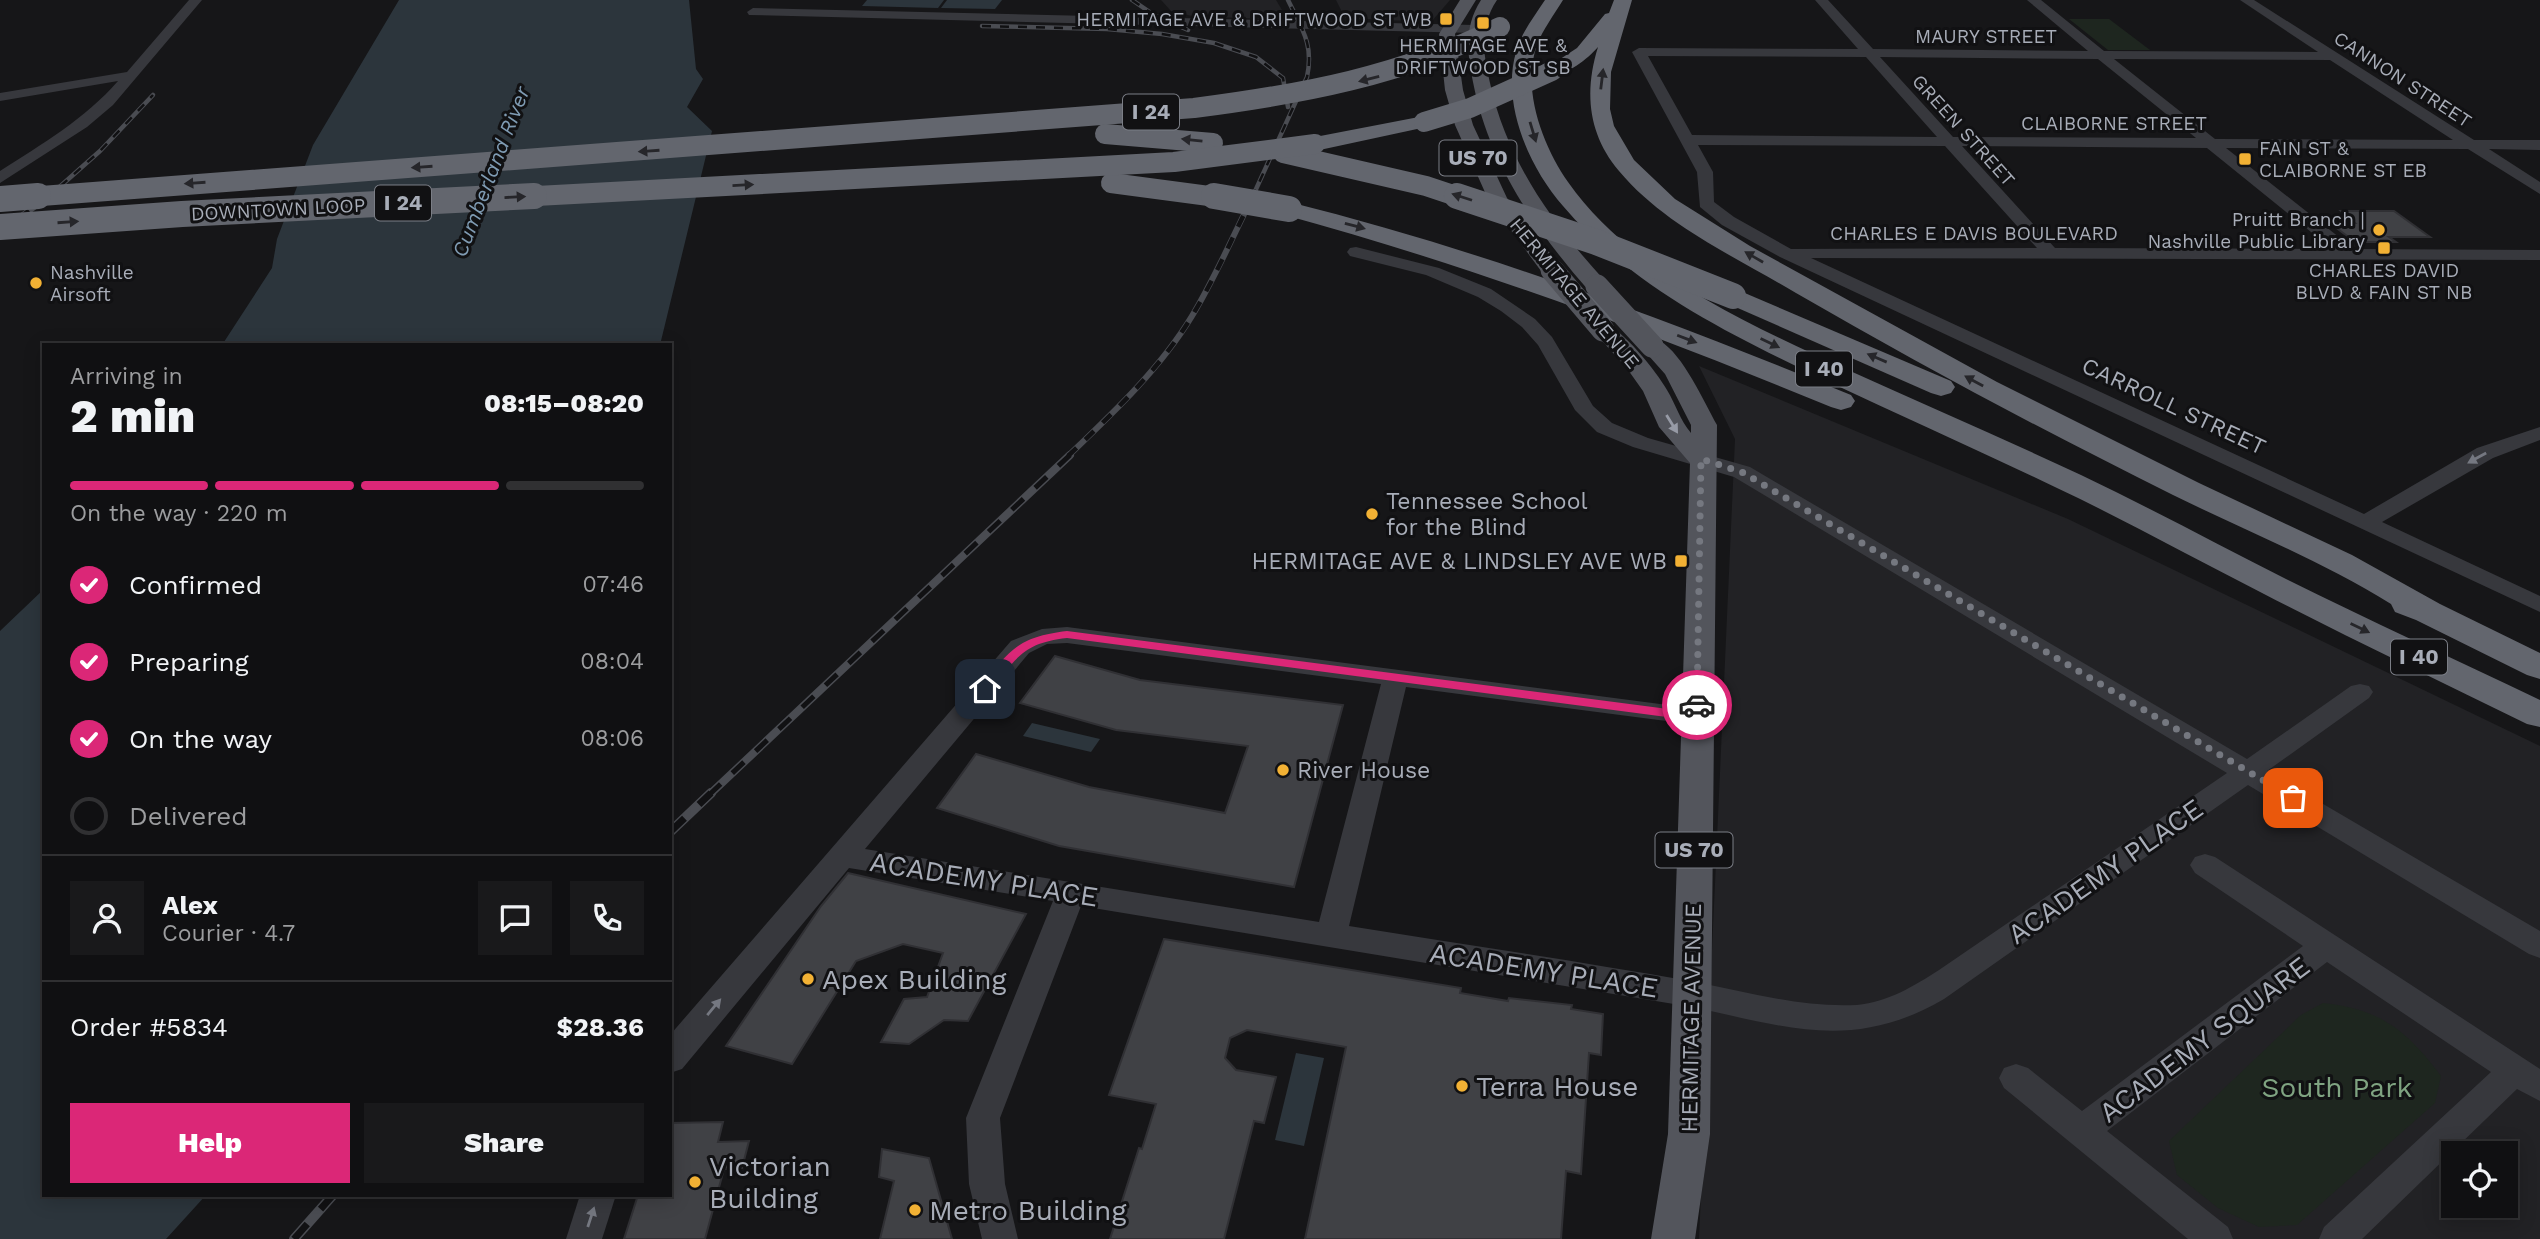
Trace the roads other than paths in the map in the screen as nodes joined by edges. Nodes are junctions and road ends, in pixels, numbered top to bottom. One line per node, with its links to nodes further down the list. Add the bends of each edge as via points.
1 (196, 0): 16 (street)
2 (1468, 0): 11 (main road)
3 (1489, 0): 12 (main road)
4 (1821, 0): 13 (street, GREEN STREET)
5 (2033, 0): 14 (street)
6 (2246, 0): 15 (street, CANNON STREET)
7 (1541, 1): 38 (highway, I 40, one-way to 38, via 1524,58 1524,99 1535,140 1567,197 1625,255 1667,288 1764,341 2101,497)
8 (1622, 2): 25 (highway, I 24, bridge, via 1584,52 1470,108 1423,122 1315,144 1174,162); 36 (highway, I 40, one-way to 8, via 1848,312 1717,236 1633,174 1610,143 1599,113 1602,72)
9 (752, 12): 11 (street, via 1164,16)
10 (1506, 23): 18 (highway, I 24, one-way to 18, bridge, via 1461,48 1396,72 1270,99 1082,119)
11 (1450, 29): 12 (street); 35 (main road, HERMITAGE AVENUE / US 70, one-way to 35, bridge, via 1454,90 1482,169 1498,199 1552,270 1634,362 1672,427)
12 (1474, 29): 35 (main road, HERMITAGE AVENUE / US 70, bridge, via 1481,86 1493,131 1512,173 1535,212 1675,371 1704,425)
13 (1870, 54): 14 (street, MAURY STREET); 19 (street, MAURY STREET, via 1639,52); 20 (street, GREEN STREET)
14 (2102, 55): 15 (street, MAURY STREET); 21 (street)
15 (2333, 56): 22 (street, CANNON STREET)
16 (132, 75): 17 (street); 24 (street, via 82,124)
17 (0, 97)
18 (790, 139): 27 (highway, DOWNTOWN LOOP / I 24, one-way to 27, bridge); 40 (highway, one-way to 18, bridge, via 2363,589 1923,378 1733,296 1596,242 1426,186 1267,149 1164,138 1076,133)
19 (1688, 140): 20 (street, CLAIBORNE STREET); 30 (street, CARROLL STREET, via 1705,172 1706,204)
20 (1949, 141): 21 (street, CLAIBORNE STREET); 31 (street, GREEN STREET)
21 (2209, 143): 22 (street, CLAIBORNE STREET); 32 (street)
22 (2470, 145): 23 (street, CLAIBORNE STREET); 26 (street, CANNON STREET)
23 (2540, 145)
24 (0, 178)
25 (807, 181): 28 (highway, DOWNTOWN LOOP / I 24, one-way to 25, bridge); 38 (highway, one-way to 38, bridge, via 1045,179 1172,189 1289,209 1427,246 1725,353)
26 (2540, 189)
27 (0, 199)
28 (0, 227)
29 (1356, 252): 35 (street, via 1396,260 1505,304 1545,341 1593,419 1618,436)
30 (1786, 253): 31 (street, CHARLES E DAVIS BOULEVARD); 37 (street, CARROLL STREET)
31 (2051, 254): 32 (street, CHARLES E DAVIS BOULEVARD)
32 (2350, 255): 33 (street, CHARLES E DAVIS BOULEVARD)
33 (2540, 256)
34 (2540, 433): 37 (street, one-way to 37, via 2485,453)
35 (1701, 459): 46 (main road, HERMITAGE AVENUE / US 70); 47 (street, via 1742,472)
36 (2188, 490): 40 (highway, I 40, via 2379,581); 41 (highway, via 2251,511)
37 (2366, 522): 39 (street, CARROLL STREET)
38 (2299, 599): 45 (highway, I 40, one-way to 45)
39 (2540, 605)
40 (2428, 612): 42 (highway, I 40)
41 (2540, 646)
42 (2540, 667)
43 (1395, 678): 46 (street); 48 (street, via 1067,635 1042,637 1020,647); 51 (street)
44 (2360, 692): 47 (street, ACADEMY PLACE)
45 (2540, 715)
46 (1697, 716): 54 (main road, HERMITAGE AVENUE / US 70)
47 (2248, 771): 53 (street); 54 (street, ACADEMY PLACE, via 1910,1003 1880,1015 1843,1018 1780,1012)
48 (843, 856): 50 (street, ACADEMY PLACE); 55 (street, one-way to 48)
49 (2205, 865): 52 (street, ACADEMY SQUARE)
50 (1071, 894): 51 (street, ACADEMY PLACE); 61 (street, via 984,1118 987,1184)
51 (1331, 936): 54 (street, ACADEMY PLACE)
52 (2325, 946): 57 (street, ACADEMY SQUARE); 58 (street, ACADEMY SQUARE)
53 (2540, 946)
54 (1692, 994): 62 (main road, HERMITAGE AVENUE / US 70, via 1689,1134)
55 (672, 1057)
56 (2016, 1078): 58 (street, ACADEMY SQUARE)
57 (2528, 1078): 64 (street, ACADEMY SQUARE)
58 (2082, 1131): 63 (street, ACADEMY SQUARE)
59 (597, 1197): 60 (street, one-way to 59)
60 (584, 1239)
61 (1000, 1239)
62 (1673, 1239)
63 (2215, 1239)
64 (2337, 1239)

